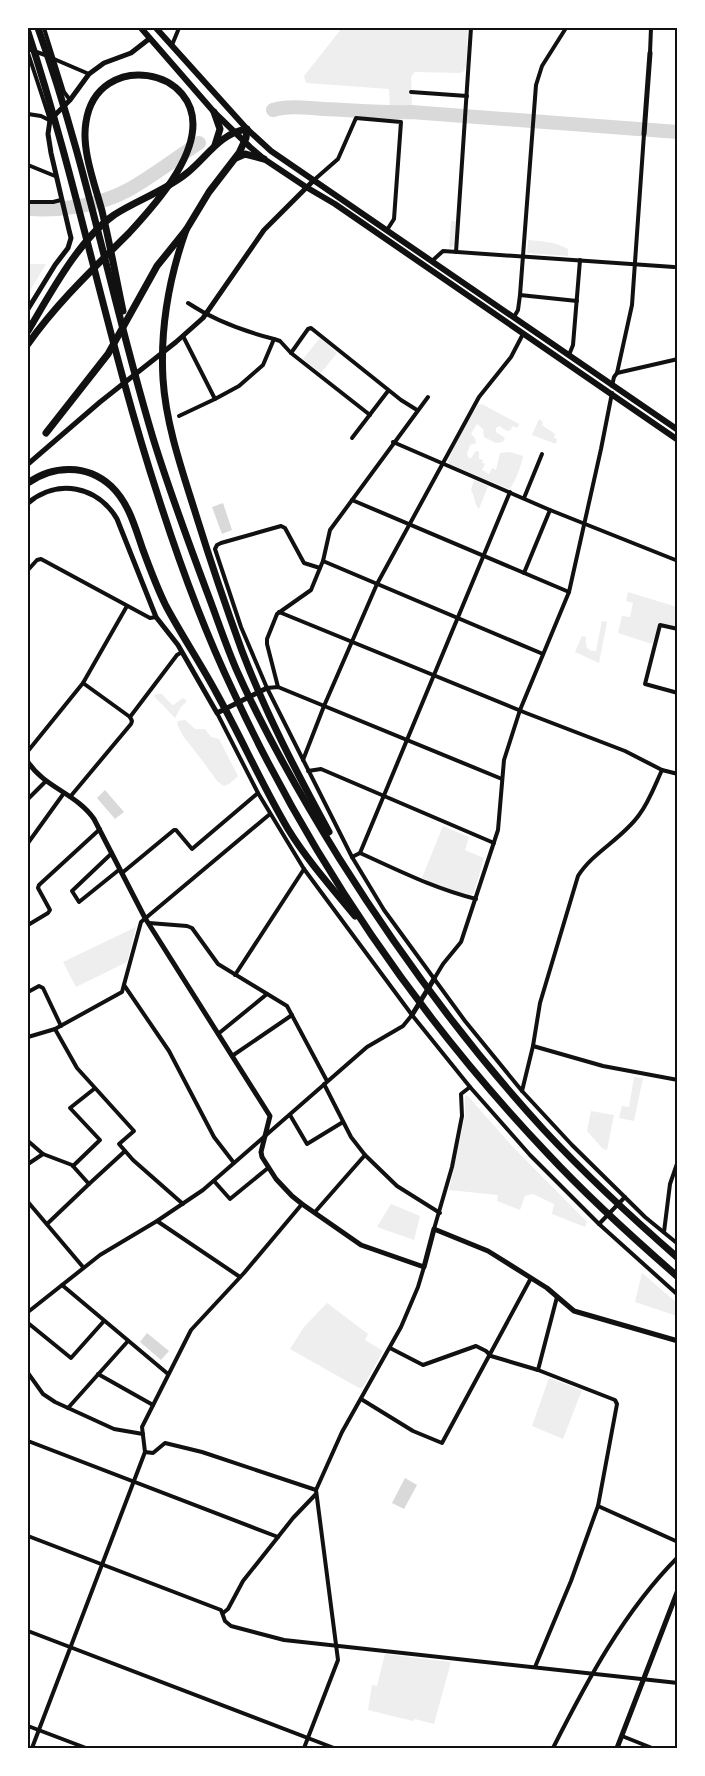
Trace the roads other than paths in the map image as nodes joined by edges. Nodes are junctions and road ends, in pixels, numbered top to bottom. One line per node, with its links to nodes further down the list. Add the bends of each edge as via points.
1 (38, 28): 59 (highway, via 81,168)
2 (44, 28): 14 (street)
3 (141, 28): 10 (main road)
4 (156, 28): 11 (main road)
5 (179, 28): 11 (street)
6 (471, 28): 17 (street)
7 (566, 28): 38 (street, via 538,73)
8 (651, 28): 13 (street)
9 (28, 32): 136 (highway, via 70,170 142,444 200,612 232,690 268,763 306,832)
10 (149, 38): 15 (street, via 132,54 104,63); 19 (main road)
11 (172, 45): 22 (main road)
12 (28, 51): 14 (street); 21 (street)
13 (650, 53): 24 (street)
14 (54, 59): 15 (street); 18 (street, via 64,92)
15 (89, 74): 18 (street)
16 (411, 92): 17 (street)
17 (467, 97): 37 (street)
18 (70, 100): 21 (street)
19 (214, 112): 23 (main road); 26 (highway, via 220,128)
20 (28, 114): 21 (street)
21 (50, 120): 30 (street, via 48,134)
22 (247, 129): 23 (highway); 25 (highway); 31 (main road)
23 (234, 132): 25 (main road); 26 (highway)
24 (644, 134): 41 (street)
25 (244, 142): 27 (highway); 28 (main road)
26 (215, 145): 49 (highway, via 186,174 112,216 96,231 80,249)
27 (236, 158): 28 (highway, via 245,154); 35 (highway, via 209,192)
28 (264, 159): 32 (main road)
29 (28, 165): 30 (street)
30 (55, 176): 33 (street)
31 (314, 180): 32 (street); 36 (main road); 36 (street, via 338,159 356,118 401,122 394,219)
32 (306, 187): 47 (street, via 264,230); 50 (main road)
33 (62, 201): 34 (street); 46 (street, via 70,244)
34 (28, 202)
35 (186, 230): 68 (highway, via 152,274 108,354); 131 (highway, via 171,278 163,328 167,414 187,485 246,661 291,761)
36 (387, 230): 40 (main road)
37 (456, 252): 38 (street); 40 (street, via 443,251)
38 (523, 257): 39 (street); 43 (street)
39 (580, 260): 41 (street); 44 (street)
40 (432, 261): 48 (main road)
41 (635, 264): 42 (street); 57 (street, via 632,305)
42 (674, 267)
43 (520, 296): 44 (street); 48 (street)
44 (576, 301): 55 (street, via 573,345)
45 (188, 303): 47 (street)
46 (28, 309)
47 (206, 315): 51 (street); 52 (street)
48 (514, 317): 55 (main road)
49 (28, 332)
50 (523, 334): 61 (main road); 74 (street, via 511,356 478,397)
51 (183, 336): 63 (street); 73 (street)
52 (274, 339): 54 (street); 63 (street, via 263,365 239,386)
53 (28, 344): 59 (highway, via 72,288 129,234 179,167 190,144 189,109 178,90 160,79 141,74 110,82 100,90 89,107 85,128 87,152 108,237)
54 (291, 352): 60 (street, via 311,328); 65 (street)
55 (569, 355): 58 (main road)
56 (678, 359): 57 (street)
57 (617, 373): 58 (street)
58 (612, 385): 61 (street); 67 (main road)
59 (139, 387): 131 (highway, via 172,494 236,669 277,752)
60 (388, 391): 64 (street); 65 (street)
61 (611, 395): 70 (main road); 81 (street)
62 (428, 397): 64 (street)
63 (215, 399): 66 (street)
64 (417, 410): 71 (street)
65 (370, 415): 69 (street)
66 (179, 416)
67 (678, 430)
68 (46, 433)
69 (352, 438)
70 (678, 440)
71 (393, 442): 74 (street); 78 (street)
72 (542, 454): 77 (street)
73 (28, 464)
74 (442, 464): 76 (street); 82 (street)
75 (28, 483): 136 (highway, via 52,471 85,471 110,485 126,505 165,603 218,694 289,830 325,881)
76 (510, 492): 77 (street); 83 (street)
77 (524, 498): 80 (street)
78 (352, 500): 82 (street); 84 (street, via 330,530)
79 (28, 503): 93 (street, via 52,489 68,488 85,490 102,500 117,519)
80 (550, 510): 81 (street); 88 (street)
81 (584, 523): 85 (street); 90 (street)
82 (409, 524): 83 (street); 89 (street)
83 (483, 556): 88 (street); 94 (street)
84 (323, 561): 86 (street); 89 (street)
85 (678, 561)
86 (320, 568): 92 (street, via 311,590); 102 (street, via 304,563 283,526 215,546 241,627)
87 (28, 570): 91 (street, via 41,559)
88 (524, 573): 90 (street)
89 (377, 584): 94 (street); 96 (street)
90 (568, 592): 98 (street)
91 (127, 606): 93 (street, via 150,618); 100 (street)
92 (279, 612): 96 (street); 101 (street, via 267,641)
93 (156, 617): 97 (street)
94 (458, 618): 98 (street); 99 (street)
95 (678, 629): 103 (street, via 660,625 645,684)
96 (351, 642): 99 (street); 104 (street)
97 (182, 652): 106 (street); 107 (street)
98 (543, 654): 105 (street)
99 (434, 675): 105 (street); 108 (street)
100 (83, 683): 107 (street); 109 (street)
101 (278, 687): 102 (street); 104 (street)
102 (267, 688): 106 (street); 110 (street)
103 (677, 691)
104 (324, 706): 108 (street); 110 (street)
105 (520, 710): 112 (street, via 625,751); 115 (street, via 504,760)
106 (217, 713): 118 (street)
107 (130, 717): 120 (street, via 131,724)
108 (407, 740): 115 (street); 119 (street)
109 (28, 751)
110 (303, 760): 113 (street)
111 (28, 762): 116 (street)
112 (662, 770): 114 (street); 148 (street, via 638,816 585,865 578,876 540,1003)
113 (308, 771): 119 (street, via 320,769); 128 (street)
114 (678, 774)
115 (502, 779): 125 (street)
116 (46, 780): 117 (street); 121 (street)
117 (64, 793): 120 (street); 124 (street)
118 (258, 793): 122 (street); 130 (street, via 192,849 174,830)
119 (383, 796): 125 (street); 127 (street)
120 (70, 797): 123 (street, via 87,810)
121 (28, 799)
122 (270, 814): 129 (street); 133 (street)
123 (100, 828): 126 (street); 135 (street, via 39,885 50,910)
124 (28, 843)
125 (494, 843): 132 (street)
126 (112, 853): 130 (street); 130 (street, via 72,891 78,902)
127 (360, 853): 128 (street); 132 (street, via 424,883)
128 (352, 857): 138 (street, via 384,910)
129 (304, 870): 137 (street); 143 (street)
130 (121, 871): 133 (street)
131 (356, 886): 185 (highway, via 439,1005 511,1094 546,1133)
132 (476, 899): 138 (street, via 461,942)
133 (145, 918): 134 (street); 139 (street, via 141,922)
134 (149, 923): 137 (street, via 192,928 218,964); 146 (street)
135 (28, 925)
136 (377, 944): 189 (highway, via 435,1022 520,1124 580,1188)
137 (235, 975): 141 (street)
138 (434, 979): 143 (street); 154 (street)
139 (124, 985): 144 (street, via 122,992); 167 (street, via 169,1051 214,1137)
140 (28, 992): 144 (street, via 39,986 43,988)
141 (267, 994): 142 (street, via 287,1006); 146 (street)
142 (292, 1015): 149 (street); 151 (street)
143 (412, 1015): 151 (street, via 403,1026 366,1047); 152 (street)
144 (61, 1026): 145 (street)
145 (55, 1029): 147 (street); 153 (street, via 77,1068)
146 (218, 1034): 149 (street)
147 (28, 1037)
148 (533, 1046): 150 (street, via 603,1066); 154 (street)
149 (232, 1056): 156 (street)
150 (678, 1080)
151 (326, 1082): 155 (street); 157 (street)
152 (470, 1086): 178 (street, via 461,1094 462,1116); 181 (street, via 530,1155)
153 (94, 1089): 162 (street, via 134,1131 119,1144); 169 (street, via 70,1108 100,1140)
154 (522, 1091): 173 (street)
155 (290, 1115): 157 (street, via 307,1144); 158 (street)
156 (270, 1116): 158 (street); 159 (street)
157 (344, 1122): 164 (street)
158 (276, 1126): 159 (street)
159 (265, 1136): 161 (street); 165 (street)
160 (28, 1141): 163 (street)
161 (254, 1146): 165 (street); 167 (street)
162 (125, 1151): 172 (street); 175 (street)
163 (43, 1154): 168 (street); 169 (street)
164 (364, 1155): 177 (street); 178 (street, via 397,1186)
165 (262, 1157): 170 (street)
166 (678, 1160): 183 (street, via 670,1184)
167 (234, 1163): 171 (street)
168 (28, 1164)
169 (73, 1166): 172 (street)
170 (268, 1168): 171 (street, via 230,1200); 176 (street)
171 (214, 1181): 175 (street)
172 (90, 1184): 180 (street)
173 (625, 1197): 181 (street); 183 (street)
174 (28, 1202): 180 (street)
175 (183, 1204): 179 (street)
176 (302, 1204): 177 (street); 188 (street)
177 (314, 1212): 187 (street, via 361,1245)
178 (440, 1213): 182 (street)
179 (157, 1221): 186 (street); 188 (street)
180 (46, 1224): 186 (street)
181 (600, 1224): 192 (street)
182 (434, 1229): 187 (street); 190 (street, via 488,1251)
183 (664, 1232): 184 (street)
184 (678, 1244)
185 (678, 1258)
186 (83, 1267): 191 (street)
187 (424, 1267): 201 (street)
188 (240, 1277): 206 (street, via 190,1330)
189 (678, 1277)
190 (531, 1278): 193 (street); 202 (street)
191 (62, 1285): 195 (street); 197 (street)
192 (678, 1295)
193 (557, 1297): 200 (street, via 574,1311); 203 (street)
194 (28, 1302): 195 (street)
195 (32, 1308): 196 (street)
196 (28, 1312)
197 (104, 1321): 198 (street, via 71,1358); 199 (street)
198 (28, 1323)
199 (128, 1341): 205 (street); 206 (street)
200 (678, 1341)
201 (390, 1348): 202 (street, via 423,1365 476,1346); 207 (street)
202 (489, 1354): 203 (street); 207 (street, via 442,1443 413,1431)
203 (538, 1370): 215 (street, via 615,1400 617,1404)
204 (28, 1373): 209 (street, via 44,1394)
205 (98, 1374): 208 (street); 209 (street)
206 (168, 1374): 208 (street)
207 (361, 1398): 214 (street)
208 (153, 1405): 210 (street, via 142,1427)
209 (68, 1408): 210 (street, via 114,1429)
210 (143, 1434): 212 (street)
211 (28, 1441): 213 (street)
212 (145, 1452): 213 (street); 214 (street, via 153,1453 165,1443 202,1452)
213 (134, 1481): 217 (street); 220 (street)
214 (316, 1492): 217 (street); 224 (street)
215 (598, 1506): 218 (street); 226 (street)
216 (28, 1536): 220 (street)
217 (278, 1537): 222 (street)
218 (678, 1542)
219 (678, 1556): 227 (street, via 651,1586 614,1638)
220 (102, 1565): 222 (street); 225 (street)
221 (678, 1590): 228 (street)
222 (222, 1613): 224 (street, via 227,1624 249,1631 292,1641)
223 (28, 1631): 225 (street)
224 (336, 1646): 226 (street); 233 (street, via 338,1660)
225 (70, 1648): 231 (street); 233 (street)
226 (535, 1667): 227 (street)
227 (593, 1675): 228 (street); 238 (street)
228 (644, 1679): 229 (street); 232 (street)
229 (678, 1683)
230 (28, 1726): 231 (street)
231 (39, 1731): 234 (street); 235 (street)
232 (622, 1736): 239 (street); 240 (street)
233 (308, 1738): 236 (street); 237 (street)
234 (32, 1748)
235 (86, 1748)
236 (304, 1748)
237 (334, 1748)
238 (553, 1748)
239 (617, 1748)
240 (652, 1748)

